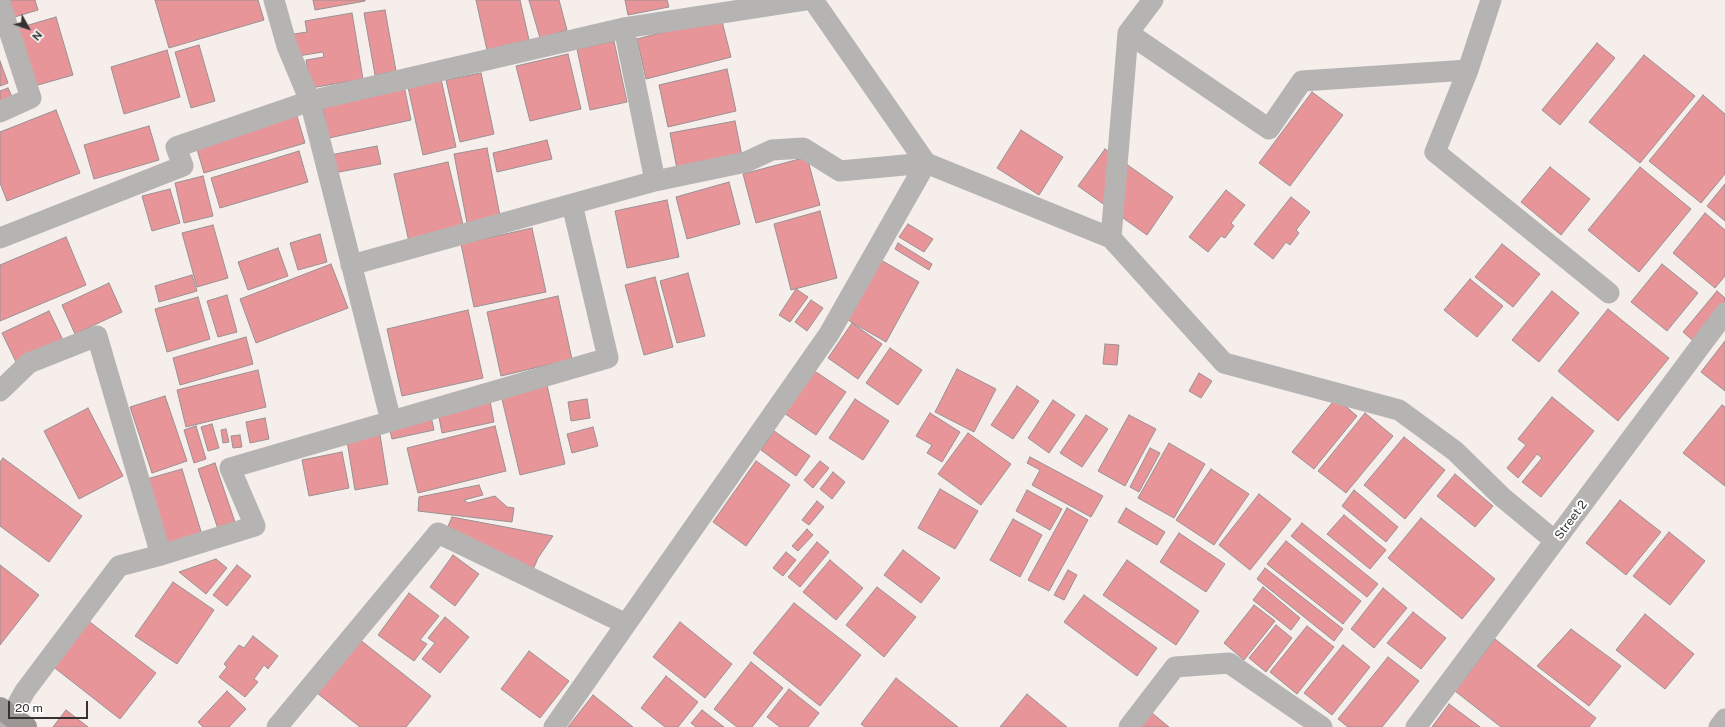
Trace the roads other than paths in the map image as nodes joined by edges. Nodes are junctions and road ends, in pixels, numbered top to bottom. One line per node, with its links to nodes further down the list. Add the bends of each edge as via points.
1 (274, 0): 10 (street, via 287,46)
2 (805, 0): 7 (street)
3 (813, 0): 12 (street)
4 (1153, 0): 8 (street)
5 (1490, 0): 9 (street)
6 (0, 3): 11 (street, via 31,98)
7 (624, 28): 10 (street); 13 (street)
8 (1128, 33): 9 (street, via 1269,129 1302,81); 16 (street)
9 (1468, 70): 18 (street, via 1435,152)
10 (310, 101): 15 (street, via 176,147 183,166); 17 (street)
11 (0, 112)
12 (926, 163): 13 (street, via 840,171 803,148 772,150 746,162); 16 (street); 24 (street, via 829,334)
13 (654, 181): 14 (street)
14 (572, 204): 17 (street); 21 (street, via 608,358)
15 (0, 238)
16 (1111, 238): 22 (street, via 1224,363 1399,410 1455,451 1502,497)
17 (351, 265): 21 (street)
18 (1609, 292)
19 (1725, 313): 22 (street, Street 2)
20 (0, 391): 23 (street, via 29,363 97,336)
21 (391, 422): 23 (street, via 230,468 255,526)
22 (1555, 541): 31 (street, Street 2)
23 (161, 555): 26 (street, via 119,566 25,691)
24 (626, 624): 27 (street, via 438,533); 28 (street)
25 (1725, 719): 32 (street)
26 (10, 720)
27 (277, 727)
28 (554, 727)
29 (1129, 727): 30 (street, via 1174,667 1229,664)
30 (1322, 727)
31 (1416, 727)
32 (1719, 727)

